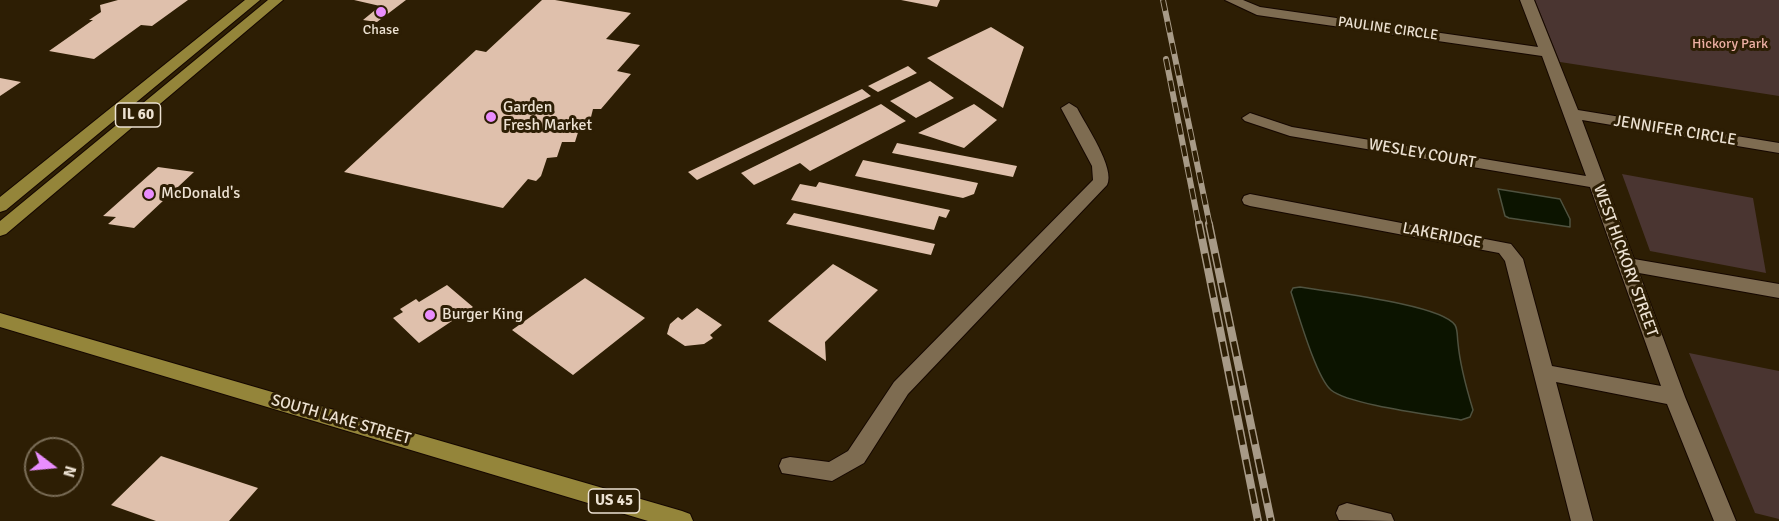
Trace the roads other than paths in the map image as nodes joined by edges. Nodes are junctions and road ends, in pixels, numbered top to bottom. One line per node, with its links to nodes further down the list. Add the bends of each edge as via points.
1 (253, 0): 12 (main road, IL 60)
2 (276, 0): 13 (main road, IL 60)
3 (1232, 0): 5 (street, PAULINE CIRCLE, via 1257,11)
4 (1527, 0): 5 (street, WEST HICKORY STREET)
5 (1546, 52): 7 (street, WEST HICKORY STREET)
6 (1069, 108): 21 (street, via 1100,165 1101,181 901,388 856,457 832,472)
7 (1572, 114): 9 (street, JENNIFER CIRCLE); 10 (street, WEST HICKORY STREET)
8 (1250, 118): 10 (street, WESLEY COURT, via 1290,131)
9 (1779, 148)
10 (1596, 183): 14 (street, WEST HICKORY STREET)
11 (1250, 200): 19 (street, LAKERIDGE, via 1505,248 1514,259)
12 (0, 206)
13 (0, 230)
14 (1627, 264): 15 (street); 20 (street, WEST HICKORY STREET)
15 (1779, 291)
16 (0, 320): 17 (main road, SOUTH LAKE STREET / US 45)
17 (22, 327): 18 (main road); 23 (main road, SOUTH LAKE STREET / US 45)
18 (0, 330)
19 (1543, 372): 20 (street); 25 (street, LAKERIDGE)
20 (1675, 397): 26 (street, WEST HICKORY STREET)
21 (790, 466)
22 (1347, 513): 24 (street)
23 (682, 521)
24 (1383, 521)
25 (1582, 521)
26 (1725, 521)

